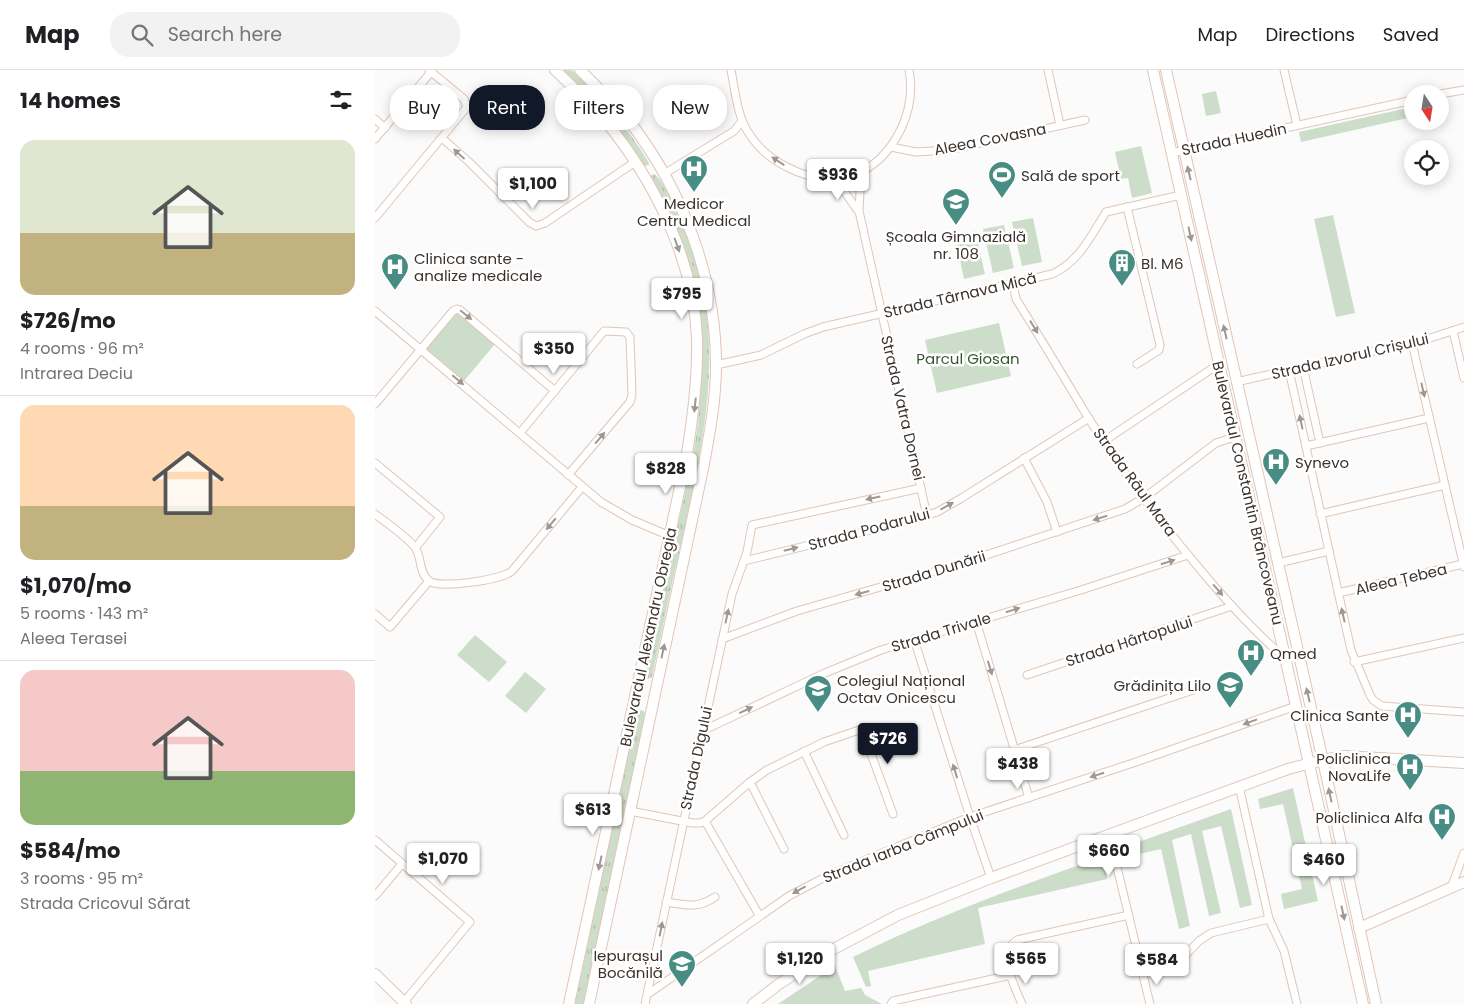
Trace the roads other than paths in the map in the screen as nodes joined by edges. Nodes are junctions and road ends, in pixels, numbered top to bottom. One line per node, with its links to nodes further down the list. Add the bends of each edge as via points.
1 (555, 70): 24 (main road, Bulevardul Alexandru Obregia, via 597,112)
2 (580, 70): 26 (main road, Bulevardul Alexandru Obregia, via 628,121)
3 (731, 70): 14 (street)
4 (909, 70): 21 (street, via 908,112)
5 (1048, 70): 16 (street, Aleea Covasna)
6 (1153, 70): 23 (main road, Bulevardul Constantin Brâncoveanu)
7 (1166, 70): 22 (main road, Bulevardul Constantin Brâncoveanu)
8 (1284, 70): 17 (street, Strada Huedin)
9 (430, 71): 18 (street); 19 (street, via 468,105)
10 (1464, 90): 11 (street)
11 (1449, 92)
12 (1404, 102): 17 (street, Strada Huedin)
13 (375, 120): 18 (street)
14 (742, 120): 26 (street, via 734,131); 27 (street, one-way to 14, via 811,177 780,163 758,146)
15 (1085, 120): 16 (street, Aleea Covasna)
16 (1060, 125): 21 (street, Aleea Covasna, via 937,151 916,152)
17 (1297, 126): 22 (street, Strada Huedin)
18 (385, 128): 20 (street)
19 (441, 138): 24 (street, one-way to 19, via 536,226); 31 (street)
20 (375, 139)
21 (891, 147): 25 (street, via 873,166)
22 (1184, 150): 23 (street, Strada Huedin); 45 (main road, Bulevardul Constantin Brâncoveanu, one-way to 22)
23 (1172, 153): 28 (main road, Bulevardul Constantin Brâncoveanu)
24 (635, 162): 67 (main road, Bulevardul Alexandru Obregia, one-way to 67, via 679,250 697,336 695,412)
25 (861, 172): 27 (street); 30 (street, Strada Vatra Dornei)
26 (664, 174): 41 (main road, Bulevardul Alexandru Obregia, via 687,220 705,276 714,325)
27 (835, 178): 30 (street, Strada Vatra Dornei)
28 (1181, 195): 29 (street, Strada Târnava Mică); 40 (main road, Bulevardul Constantin Brâncoveanu, one-way to 40)
29 (1127, 207): 32 (street, Strada Târnava Mică, via 1106,212 1080,254 1066,267); 39 (street, via 1160,345 1159,350)
30 (859, 211): 34 (street, Strada Vatra Dornei)
31 (375, 218)
32 (1013, 284): 34 (street, Strada Târnava Mică); 48 (street, Strada Râul Mara, one-way to 48, via 1016,299)
33 (375, 311): 38 (street)
34 (881, 313): 41 (street, Strada Târnava Mică, via 815,329 761,355); 60 (street, Strada Vatra Dornei)
35 (1464, 327): 36 (street, Strada Izvorul Crișului)
36 (1453, 331): 37 (street, Strada Izvorul Crișului); 44 (street)
37 (1412, 342): 42 (street, Strada Izvorul Crișului); 49 (street, one-way to 49)
38 (420, 349): 46 (street, one-way to 46, via 453,311 459,309); 47 (street); 50 (street, one-way to 50)
39 (1137, 364)
40 (1219, 364): 51 (main road, Bulevardul Constantin Brâncoveanu); 52 (street)
41 (716, 365): 87 (main road, Bulevardul Alexandru Obregia, one-way to 41, via 704,464 713,413)
42 (1303, 367): 43 (street, Strada Izvorul Crișului); 53 (street)
43 (1289, 370): 45 (street, Strada Izvorul Crișului); 54 (street, Aleea Țebea, one-way to 43)
44 (1464, 378)
45 (1236, 382): 72 (main road, Bulevardul Constantin Brâncoveanu)
46 (555, 391): 50 (street); 57 (street, one-way to 46, via 633,395 628,334 604,331)
47 (375, 404)
48 (1089, 418): 52 (street, Strada Râul Mara); 55 (street, Strada Podarului)
49 (1429, 418): 53 (street); 58 (street)
50 (520, 434): 57 (street)
51 (1235, 437): 61 (street, Strada Dunării, via 1216,443); 82 (main road, Bulevardul Constantin Brâncoveanu)
52 (1104, 441): 61 (street, Strada Râul Mara)
53 (1319, 443): 54 (street)
54 (1306, 446): 63 (street, Aleea Țebea)
55 (1024, 458): 64 (street, Strada Podarului, one-way to 55); 66 (street, via 1047,502)
56 (375, 463): 68 (street, via 440,516)
57 (568, 475): 59 (street)
58 (1445, 485): 63 (street); 73 (street)
59 (582, 487): 67 (street, via 615,510); 74 (street, one-way to 74, via 509,574 488,580 444,584)
60 (921, 488): 64 (street, Strada Vatra Dornei); 65 (street, Strada Vatra Dornei, one-way to 65)
61 (1144, 498): 66 (street, Strada Dunării, one-way to 66, via 1120,511); 70 (street, Strada Râul Mara)
62 (375, 514): 68 (street)
63 (1320, 514): 69 (street, Aleea Țebea)
64 (927, 516): 71 (street, Strada Podarului, one-way to 64)
65 (753, 525): 71 (street, Strada Digului)
66 (1057, 532): 80 (street, Strada Dunării, one-way to 80, via 951,568 797,611)
67 (670, 536): 86 (main road, Bulevardul Alexandru Obregia)
68 (416, 547): 74 (street)
69 (1329, 551): 72 (street); 75 (street, Aleea Țebea)
70 (1188, 555): 76 (street, Strada Râul Mara, one-way to 76); 78 (street, Strada Trivale, one-way to 70)
71 (744, 561): 80 (street, Strada Digului, one-way to 71, via 732,594)
72 (1278, 563): 93 (main road, Bulevardul Constantin Brâncoveanu, one-way to 72)
73 (1464, 566): 75 (street, Aleea Țebea)
74 (429, 581): 77 (street, via 390,627)
75 (1338, 593): 83 (street, Aleea Țebea, one-way to 75)
76 (1231, 606): 82 (street, Strada Râul Mara); 84 (street, Strada Hârtopului)
77 (375, 614)
78 (975, 621): 81 (street, Strada Trivale); 91 (street, one-way to 91)
79 (1464, 638): 83 (street)
80 (722, 639): 90 (street, Strada Digului)
81 (914, 639): 90 (street, Strada Trivale, one-way to 81, via 845,664); 101 (street, one-way to 81)
82 (1286, 659): 88 (main road, Bulevardul Constantin Brâncoveanu)
83 (1355, 662): 89 (street, Aleea Țebea, via 1377,704)
84 (1027, 675)
85 (1202, 687): 91 (street)
86 (635, 695): 87 (main road); 125 (main road, Bulevardul Alexandru Obregia, one-way to 125)
87 (653, 699): 99 (main road, Bulevardul Alexandru Obregia)
88 (1296, 706): 94 (main road, Bulevardul Constantin Brâncoveanu); 98 (street, Strada Iarba Câmpului, one-way to 98)
89 (1464, 712)
90 (702, 731): 103 (street, Strada Digului)
91 (1014, 750): 98 (street)
92 (804, 751): 96 (street); 100 (street, via 862,729); 105 (street)
93 (1323, 760): 94 (main road); 95 (main road, via 1352,756); 119 (main road, Bulevardul Constantin Brâncoveanu, one-way to 93)
94 (1309, 763): 97 (main road); 133 (main road, Bulevardul Constantin Brâncoveanu, one-way to 133)
95 (1464, 763)
96 (750, 782): 102 (street); 107 (street)
97 (1239, 786): 104 (main road); 118 (street)
98 (1029, 798): 101 (street, Strada Iarba Câmpului)
99 (630, 811): 103 (street); 126 (main road, Bulevardul Alexandru Obregia)
100 (893, 814)
101 (969, 817): 110 (street); 116 (street, Strada Iarba Câmpului, one-way to 116, via 829,875)
102 (705, 821): 103 (street, via 697,824); 116 (street)
103 (683, 822): 115 (street, Strada Digului)
104 (1109, 834): 110 (main road); 117 (street)
105 (844, 835)
106 (375, 840): 109 (street)
107 (785, 849)
108 (1464, 853): 112 (street)
109 (403, 864): 113 (street); 124 (street, via 470,922)
110 (991, 878): 128 (main road, via 925,903 866,931 803,967)
111 (1464, 882): 112 (main road)
112 (1451, 888): 119 (main road)
113 (375, 896)
114 (715, 897): 115 (street, via 696,906)
115 (666, 902): 123 (street, Strada Digului, one-way to 115)
116 (759, 915): 123 (street, Strada Iarba Câmpului)
117 (1129, 915): 120 (street); 122 (street, via 1013,942 1007,952)
118 (1269, 919): 120 (street, via 1211,933 1177,964); 132 (street, via 1284,951)
119 (1359, 928): 134 (main road, Bulevardul Constantin Brâncoveanu)
120 (1143, 972): 131 (street)
121 (375, 974): 124 (main road)
122 (1011, 975): 129 (street); 130 (street)
123 (648, 994): 127 (street, Strada Digului)
124 (405, 1003)
125 (569, 1004)
126 (589, 1004)
127 (645, 1004)
128 (753, 1004)
129 (891, 1004)
130 (1022, 1004)
131 (1149, 1004)
132 (1297, 1004)
133 (1363, 1004)
134 (1376, 1004)

